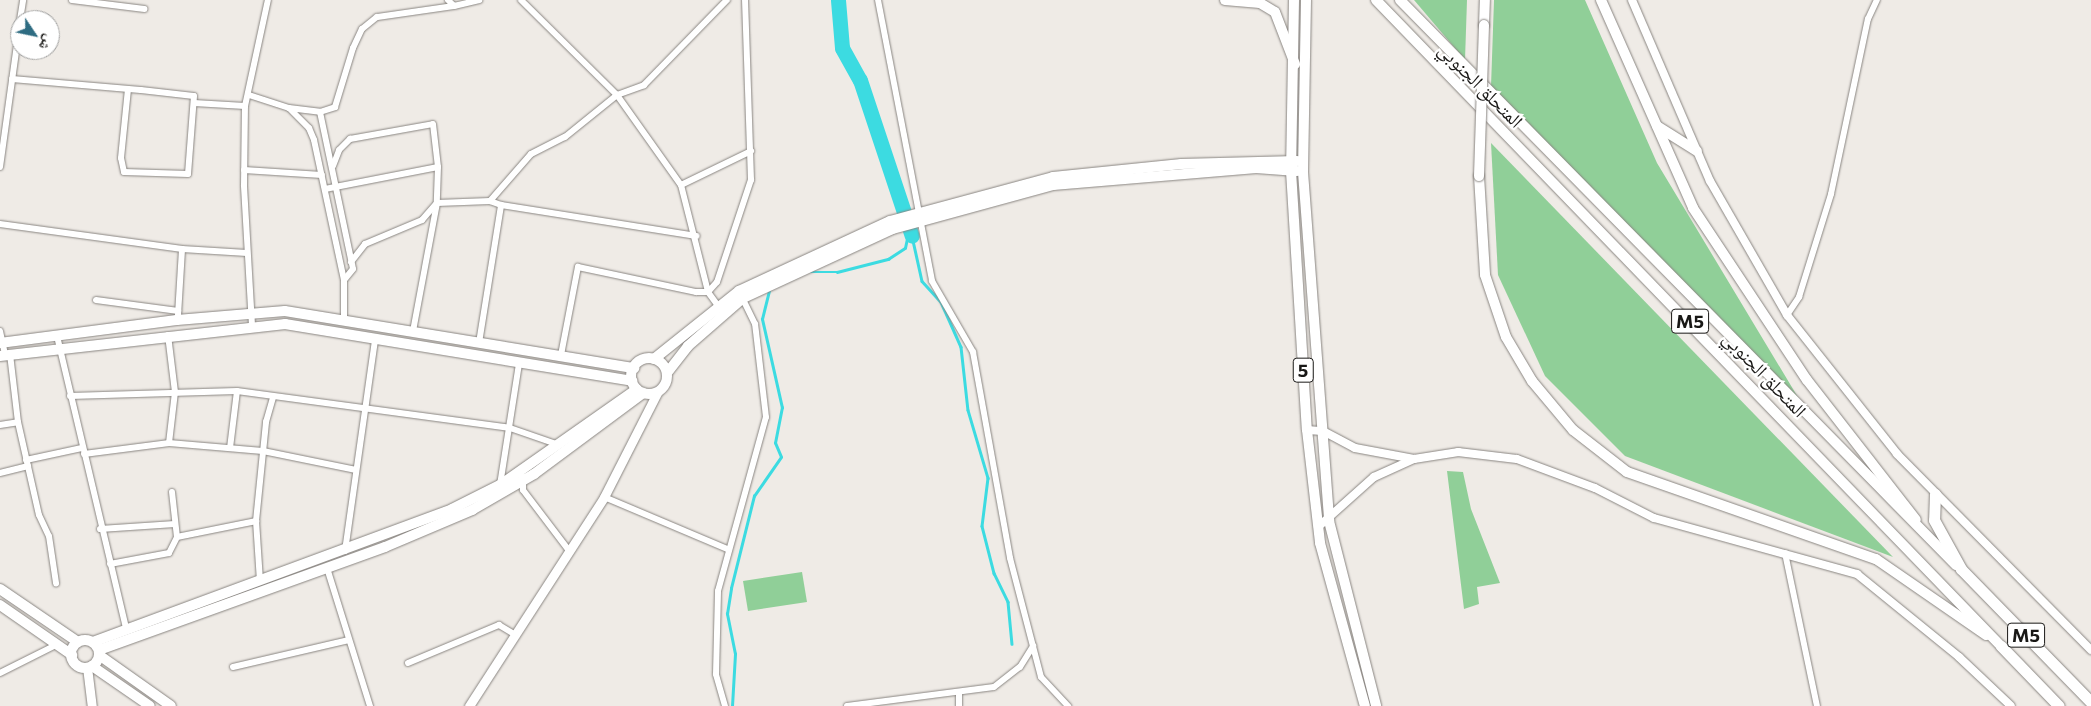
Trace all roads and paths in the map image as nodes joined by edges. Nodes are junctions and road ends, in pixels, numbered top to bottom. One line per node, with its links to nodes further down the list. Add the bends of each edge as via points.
1 (72, 0): 19 (street)
2 (268, 0): 25 (street)
3 (448, 0): 18 (street)
4 (479, 0): 18 (street)
5 (521, 0): 26 (street)
6 (726, 0): 26 (street, via 644,85)
7 (745, 0): 32 (street)
8 (878, 0): 47 (street)
9 (1224, 0): 22 (main road, via 1260,3 1276,12)
10 (1294, 0): 20 (main road, 5)
11 (1306, 0): 20 (main road, 5)
12 (1376, 0): 129 (main road, المتحلق الجنوبي / M5)
13 (1400, 0): 110 (main road, المتحلق الجنوبي / M5)
14 (1485, 0): 129 (main road, bridge, via 1479,176 1485,275 1506,337 1532,381 1572,430 1627,472 1876,558)
15 (1601, 0): 31 (main road)
16 (1632, 0): 33 (street)
17 (1877, 0): 61 (street, via 1868,19 1831,194 1800,297)
18 (454, 6): 30 (street, via 377,17 362,29 353,48 335,107)
19 (144, 9)
20 (1301, 27): 22 (main road, 5); 38 (main road, 5)
21 (15, 60): 23 (street)
22 (1295, 64): 34 (main road, 5)
23 (12, 79): 24 (street); 35 (street)
24 (128, 89): 27 (street, via 194,96); 27 (street, via 121,158 124,172 188,174)
25 (249, 95): 28 (street); 29 (street)
26 (617, 95): 41 (street); 44 (street, via 565,137 532,154)
27 (194, 103): 28 (street)
28 (245, 106): 39 (street)
29 (289, 108): 30 (street); 40 (street, via 309,128)
30 (320, 112): 36 (street)
31 (1657, 126): 33 (main road); 110 (main road, via 1693,208 1783,346)
32 (751, 151): 41 (street); 56 (street, via 751,180 717,282)
33 (1697, 151): 61 (street, via 1749,253)
34 (1291, 166): 38 (main road); 47 (main road, via 1106,173 999,192); 51 (main road, 5)
35 (0, 167)
36 (332, 167): 37 (street, via 339,150 350,139 433,124); 42 (street)
37 (438, 167): 42 (street); 45 (street)
38 (1303, 167): 50 (main road, 5)
39 (244, 170): 40 (street); 53 (street)
40 (322, 175): 43 (street)
41 (681, 185): 49 (street)
42 (336, 187): 43 (street); 54 (street)
43 (325, 189): 55 (street)
44 (490, 201): 45 (street); 46 (street)
45 (437, 204): 54 (street, via 422,220 365,244); 66 (street)
46 (501, 205): 49 (street); 71 (street)
47 (920, 217): 57 (main road, via 891,225); 128 (street, via 932,281 973,352 1010,558)
48 (0, 224): 52 (street)
49 (697, 236): 56 (street)
50 (1306, 241): 51 (main road); 90 (main road, 5)
51 (1295, 242): 89 (main road, 5)
52 (182, 249): 53 (street); 62 (street)
53 (247, 253): 60 (street)
54 (351, 262): 55 (street, via 352,269)
55 (344, 280): 63 (street)
56 (708, 292): 59 (street); 74 (street, via 578,267)
57 (741, 294): 59 (main road); 78 (main road, via 688,346); 112 (street, via 755,324 766,417)
58 (96, 300): 62 (street)
59 (718, 306): 75 (main road)
60 (252, 312): 62 (main road); 63 (main road); 64 (street)
61 (1787, 315): 103 (street, via 1897,454)
62 (178, 316): 68 (main road)
63 (344, 320): 66 (main road)
64 (252, 325): 67 (main road); 69 (main road, via 285,324)
65 (0, 331): 70 (street)
66 (413, 332): 71 (main road)
67 (168, 335): 72 (main road); 81 (street)
68 (57, 336): 70 (main road); 72 (street)
69 (375, 339): 76 (main road); 85 (street)
70 (2, 343): 73 (street)
71 (479, 343): 74 (main road)
72 (59, 349): 73 (main road); 83 (street)
73 (5, 355): 86 (street)
74 (561, 355): 77 (main road)
75 (654, 359): 77 (main road, via 640,361); 78 (main road)
76 (519, 363): 79 (main road); 88 (street)
77 (634, 368): 79 (main road)
78 (667, 373): 82 (main road)
79 (637, 388): 82 (main road); 92 (main road); 100 (main road)
80 (237, 390): 81 (street); 84 (street); 93 (street)
81 (175, 392): 83 (street); 91 (street)
82 (657, 392): 104 (main road)
83 (70, 396): 95 (street)
84 (273, 397): 85 (street); 94 (street)
85 (364, 406): 88 (street); 98 (street)
86 (18, 422): 87 (street); 97 (street)
87 (0, 426)
88 (510, 428): 92 (street); 101 (street)
89 (1307, 430): 90 (street); 108 (main road, 5)
90 (1323, 431): 96 (street, via 1355,448); 106 (main road, 5)
91 (169, 443): 93 (street); 95 (street)
92 (560, 445): 100 (main road)
93 (230, 448): 94 (street)
94 (263, 450): 98 (street); 105 (street)
95 (83, 451): 97 (street); 109 (street)
96 (1414, 459): 106 (street, via 1374,477); 115 (street, via 1458,452 1517,459 1594,488 1654,518)
97 (27, 463): 99 (street); 120 (street, via 39,515 49,536)
98 (356, 470): 113 (street)
99 (0, 473)
100 (522, 476): 101 (main road); 114 (street, via 523,490); 116 (main road, via 438,526)
101 (500, 485): 113 (main road, via 418,524)
102 (172, 492): 107 (street)
103 (1935, 494): 118 (highway, via 1934,520); 131 (street)
104 (604, 497): 112 (street); 114 (main road)
105 (256, 521): 111 (street); 119 (street)
106 (1329, 521): 108 (street); 149 (main road, 5)
107 (175, 524): 109 (street); 111 (street)
108 (1318, 527): 148 (main road, 5)
109 (100, 529): 117 (street)
110 (1925, 534): 118 (main road, المتحلق الجنوبي / M5)
111 (177, 537): 117 (street, via 169,553)
112 (726, 549): 144 (street, via 718,591 716,674)
113 (345, 552): 116 (main road)
114 (570, 552): 124 (main road)
115 (1785, 553): 150 (street); 151 (street, via 1857,574 1959,657)
116 (330, 563): 119 (main road); 125 (street); 130 (main road)
117 (110, 564): 123 (street)
118 (1960, 569): 138 (highway, M5)
119 (260, 581): 123 (main road)
120 (56, 583)
121 (0, 589): 126 (main road)
122 (0, 605): 127 (main road)
123 (126, 628): 130 (main road)
124 (514, 634): 133 (street, via 499,625); 143 (main road)
125 (349, 640): 135 (street); 142 (street)
126 (78, 642): 130 (main road); 132 (main road)
127 (58, 644): 132 (main road); 136 (street)
128 (1033, 646): 137 (street, via 1020,667 994,687); 147 (street, via 1041,677)
129 (2001, 646): 152 (highway, M5)
130 (97, 649): 134 (main road); 141 (main road)
131 (2091, 650)
132 (72, 655): 134 (main road, via 75,663)
133 (408, 663)
134 (90, 666): 139 (main road); 140 (main road)
135 (233, 667)
136 (0, 673)
137 (959, 693): 145 (street); 146 (street)
138 (2091, 702)
139 (92, 706)
140 (150, 706)
141 (171, 706)
142 (370, 706)
143 (469, 706)
144 (725, 706)
145 (847, 706)
146 (959, 706)
147 (1068, 706)
148 (1365, 706)
149 (1376, 706)
150 (1816, 706)
151 (2010, 706)
152 (2058, 706)

